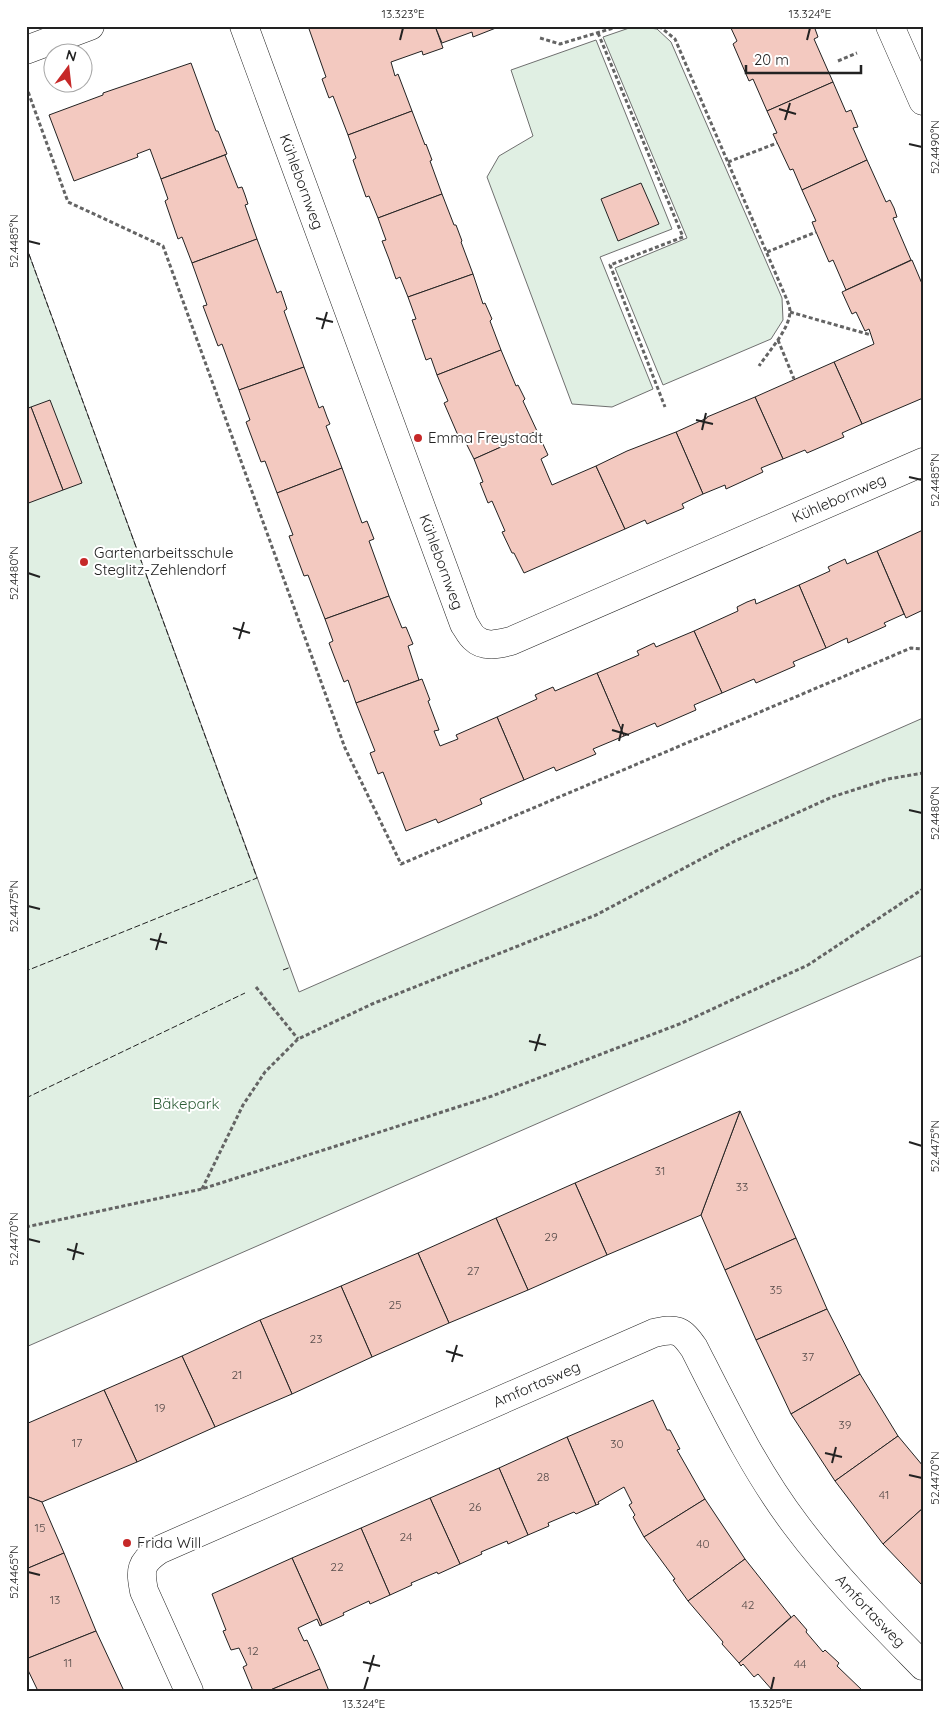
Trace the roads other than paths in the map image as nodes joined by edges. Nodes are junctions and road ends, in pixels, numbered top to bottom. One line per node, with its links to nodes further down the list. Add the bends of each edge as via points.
1 (90, 26): 4 (street)
2 (244, 26): 6 (street, Kühlebornweg, via 464,624 474,638 484,644 511,641)
3 (890, 26): 5 (street)
4 (26, 50)
5 (923, 102)
6 (923, 462)
7 (923, 1666): 8 (street, Amfortasweg, via 854,1596 796,1525 745,1447 694,1348 678,1331 666,1330 159,1550 148,1558 142,1567 144,1591)
8 (189, 1691)

